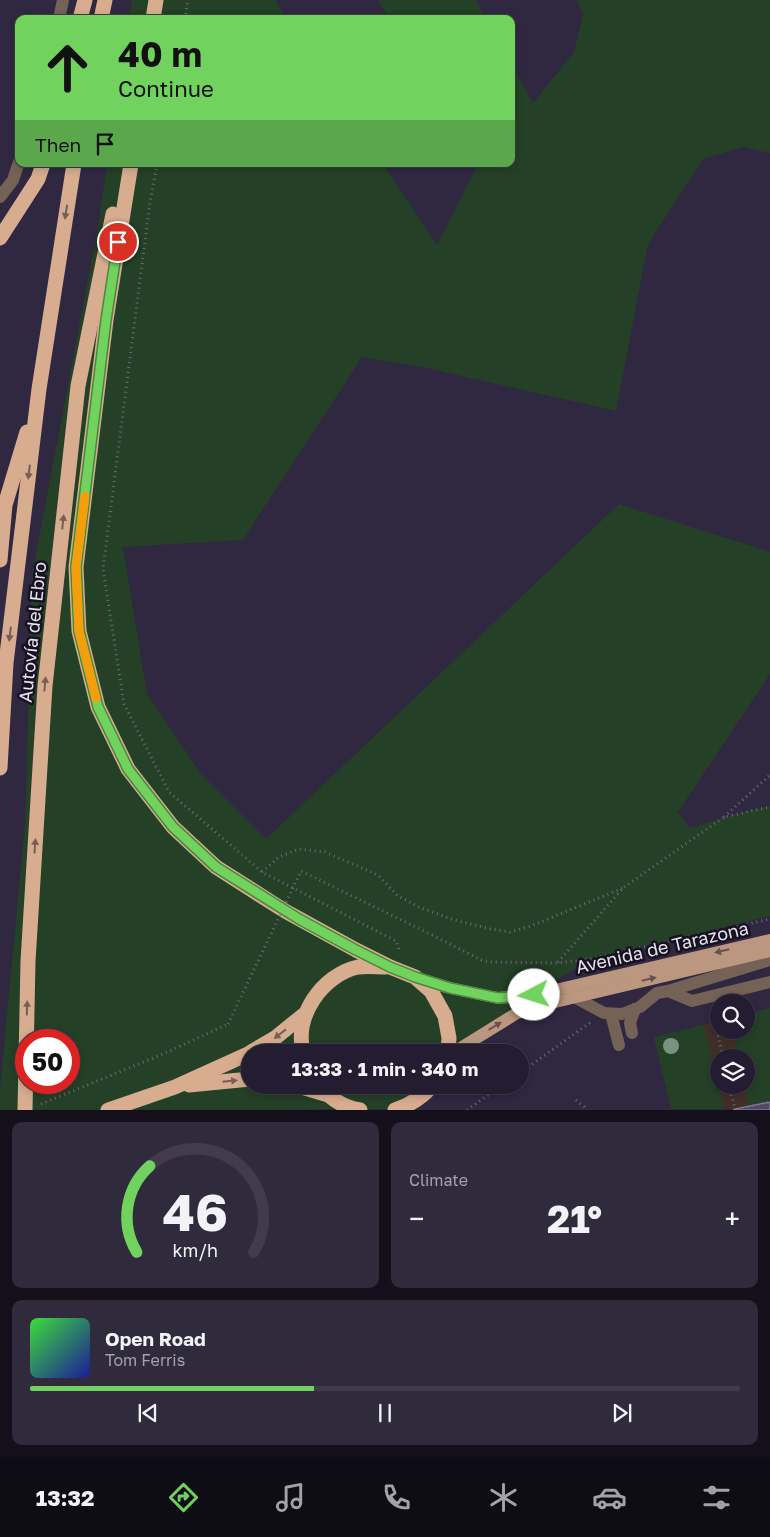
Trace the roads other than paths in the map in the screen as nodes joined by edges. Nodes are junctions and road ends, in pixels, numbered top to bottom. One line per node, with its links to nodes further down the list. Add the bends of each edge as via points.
1 (63, 0): 4 (lane)
2 (84, 0): 5 (highway)
3 (105, 0): 6 (highway)
4 (60, 15)
5 (81, 15)
6 (102, 15)
7 (17, 167): 12 (lane, via 13,180)
8 (42, 167): 13 (highway, via 38,179)
9 (74, 167): 14 (highway, Autovía del Ebro, one-way to 14)
10 (122, 167): 39 (highway, Autovía del Ebro, one-way to 10, via 28,961 45,686 78,386)
11 (131, 167): 20 (highway, via 106,320 76,567 79,631 98,707 128,769 173,827 216,867 285,911)
12 (0, 197)
13 (0, 238)
14 (39, 389): 15 (highway, via 6,505); 16 (highway, Autovía del Ebro, one-way to 16, via 6,663)
15 (0, 560)
16 (0, 768)
17 (770, 940): 21 (main road, Avenida de Tarazona, one-way to 21, via 534,995 498,998 450,988)
18 (770, 951): 24 (main road, Avenida de Tarazona, one-way to 18)
19 (770, 960): 23 (lane)
20 (390, 967): 21 (highway); 26 (highway, via 359,967 337,976 319,991)
21 (412, 975): 31 (highway, via 432,991 445,1016)
22 (770, 982): 23 (lane, via 692,1001)
23 (668, 991): 25 (lane, via 657,993)
24 (574, 997): 27 (lane, Avenida de Tarazona); 32 (main road, Avenida de Tarazona, one-way to 24, via 517,1013)
25 (635, 1009): 27 (lane, via 622,1014); 28 (lane, via 630,1023)
26 (306, 1013): 29 (highway, one-way to 29); 30 (highway)
27 (607, 1014): 33 (lane)
28 (632, 1033)
29 (265, 1044)
30 (303, 1044)
31 (449, 1044)
32 (467, 1044)
33 (619, 1045)
34 (241, 1057): 36 (highway)
35 (241, 1080): 36 (highway, one-way to 35)
36 (175, 1087): 40 (highway)
37 (329, 1094): 41 (highway, via 348,1108)
38 (423, 1094): 42 (highway)
39 (30, 1108)
40 (108, 1110)
41 (360, 1110)
42 (395, 1110)

